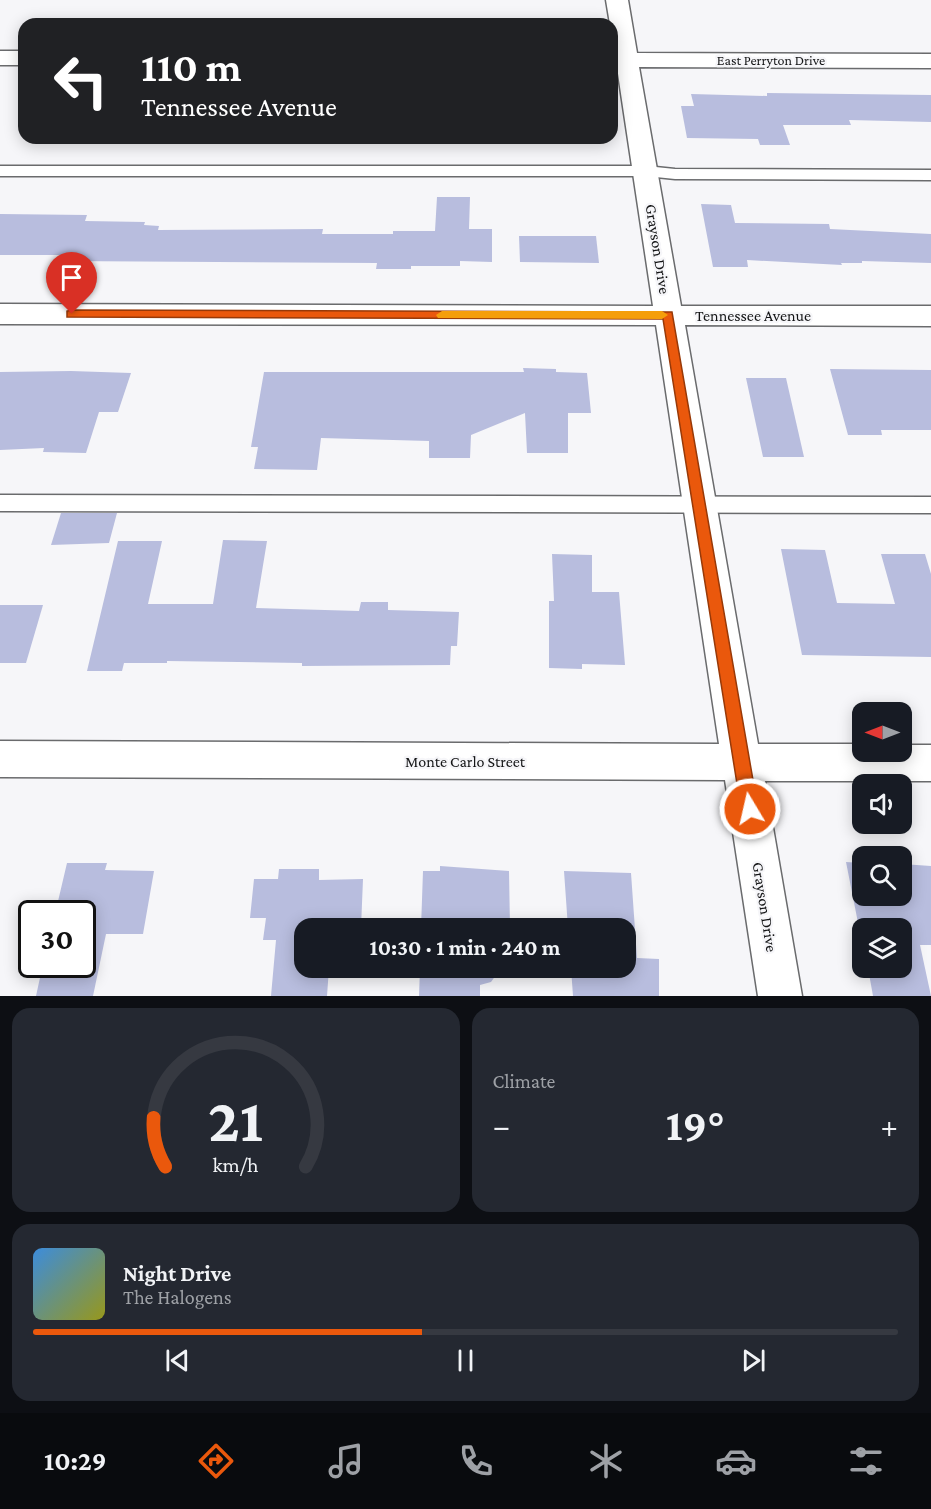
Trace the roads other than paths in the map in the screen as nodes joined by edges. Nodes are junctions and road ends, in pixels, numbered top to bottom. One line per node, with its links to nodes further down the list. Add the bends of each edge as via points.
1 (617, 0): 2 (street, Grayson Drive)
2 (618, 18)
3 (618, 30): 6 (street, Grayson Drive)
4 (0, 58): 5 (street)
5 (18, 58)
6 (619, 60): 7 (street, East Perryton Drive); 9 (street, Grayson Drive)
7 (931, 61)
8 (0, 171): 9 (lane)
9 (646, 171): 10 (lane); 12 (street, Grayson Drive)
10 (931, 175)
11 (0, 314): 12 (street, Tennessee Avenue)
12 (668, 315): 13 (street, Tennessee Avenue); 15 (street, Grayson Drive)
13 (931, 316)
14 (0, 503): 15 (lane)
15 (699, 505): 16 (lane); 18 (street, Grayson Drive)
16 (931, 505)
17 (0, 759): 18 (street, Monte Carlo Street)
18 (742, 762): 19 (street, Monte Carlo Street); 20 (street, Grayson Drive)
19 (931, 763)
20 (780, 996)

